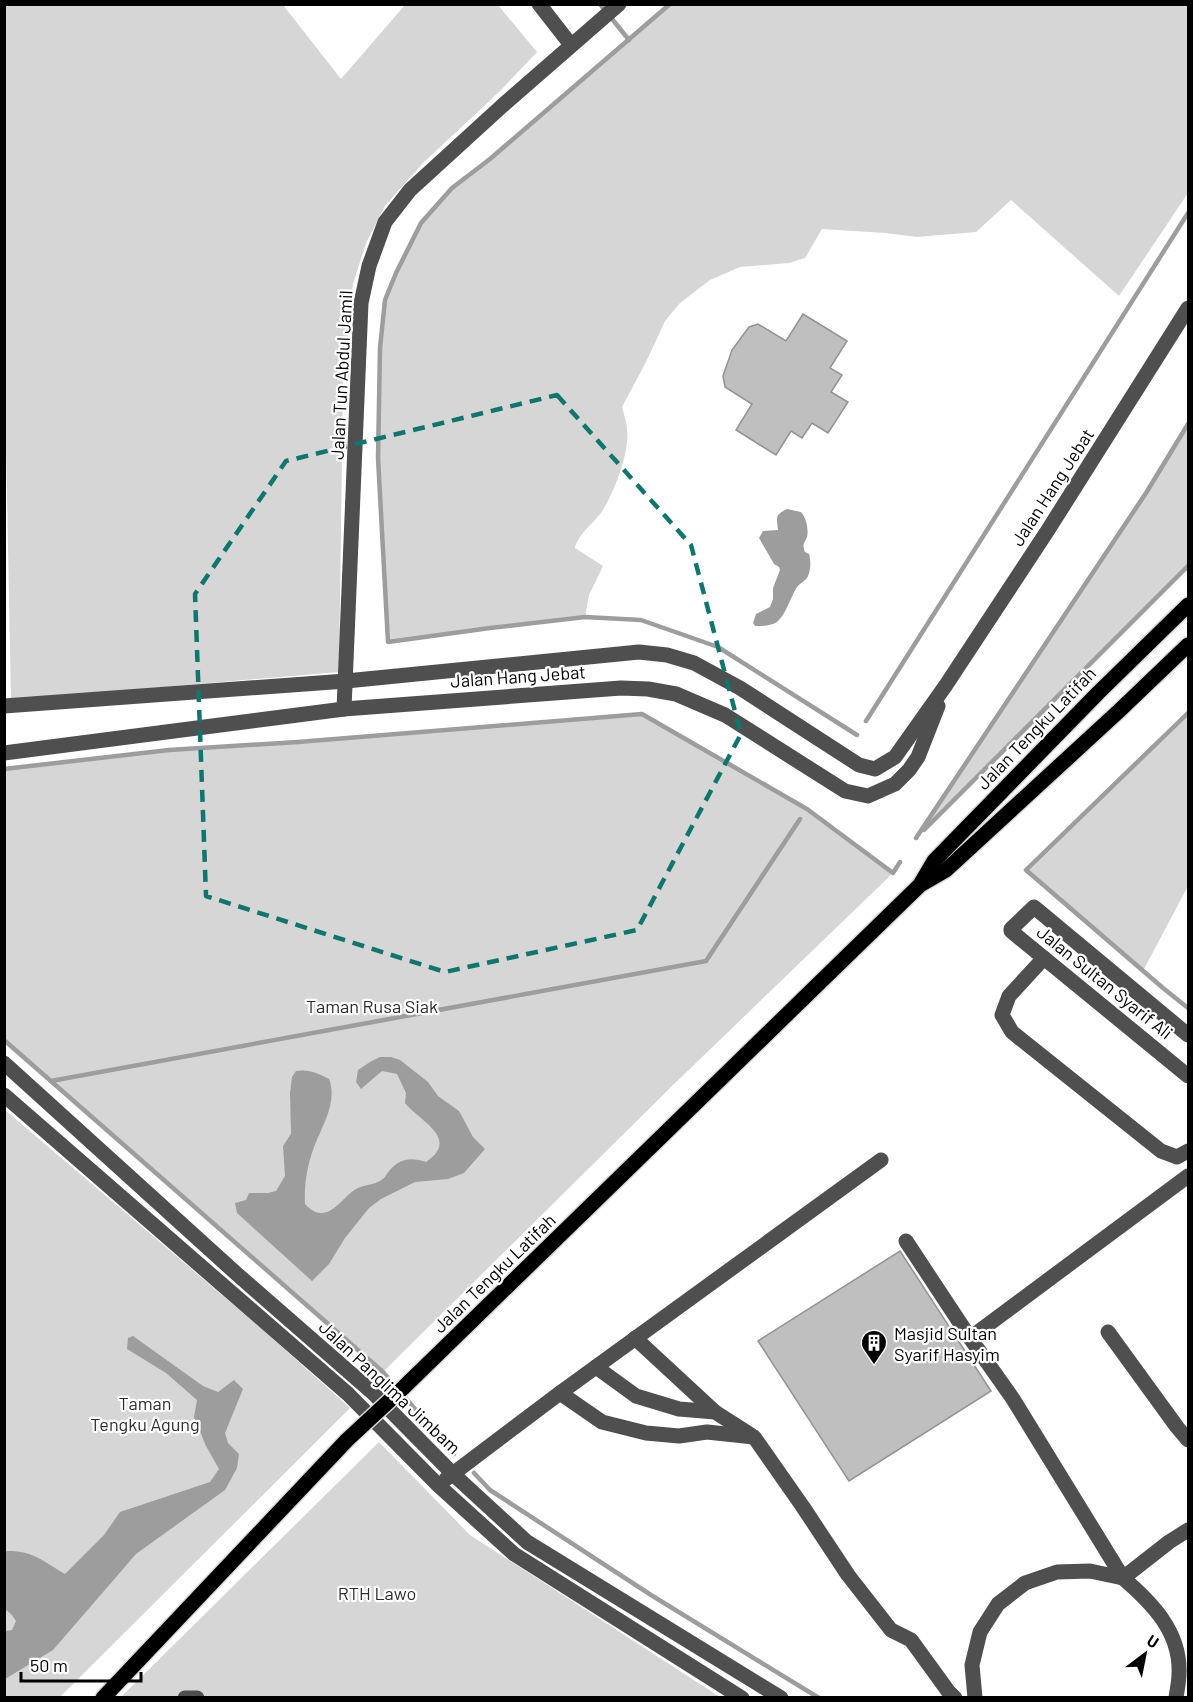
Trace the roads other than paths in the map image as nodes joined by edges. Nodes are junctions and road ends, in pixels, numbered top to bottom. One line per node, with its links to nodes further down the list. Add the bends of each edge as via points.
1 (539, 4): 3 (street)
2 (619, 4): 3 (street, Jalan Tun Abdul Jamil)
3 (571, 45): 7 (street, Jalan Tun Abdul Jamil, via 410,190 385,222 369,266 361,303)
4 (1188, 308): 8 (street, Jalan Hang Jebat)
5 (1188, 605): 12 (main road, Jalan Tengku Latifah, via 934,861)
6 (1188, 645): 12 (main road, Jalan Tengku Latifah, via 946,870)
7 (346, 681): 8 (street, Jalan Hang Jebat, via 639,652 667,655 694,663 740,688 859,765 875,769 895,757); 9 (street, Jalan Hang Jebat); 10 (street, Jalan Tun Abdul Jamil)
8 (946, 685): 10 (street, Jalan Hang Jebat, via 918,757 909,770 895,784 868,796 845,791 725,715 675,694 648,689)
9 (4, 706)
10 (344, 709): 11 (street, Jalan Hang Jebat)
11 (5, 752)
12 (920, 885): 34 (main road, Jalan Tengku Latifah, bridge, via 347,1440)
13 (1044, 958): 14 (street, Jalan Sultan Syarif Ali, via 1011,931 1034,907); 16 (street, Jalan Sultan Syarif Ali); 18 (street, via 1009,996 1002,1015 1012,1032 1161,1151 1177,1157)
14 (1188, 1035)
15 (4, 1063): 30 (street, Jalan Panglima Jimbam, via 372,1392)
16 (1188, 1076)
17 (4, 1095): 31 (street, Jalan Panglima Jimbam, via 348,1394)
18 (1188, 1151)
19 (881, 1160): 23 (street)
20 (1188, 1176): 24 (street)
21 (906, 1241): 24 (street)
22 (1108, 1332): 29 (street)
23 (635, 1338): 25 (street); 27 (street)
24 (970, 1338): 33 (street, via 1013,1399)
25 (596, 1367): 26 (street); 27 (street, via 636,1396 679,1409)
26 (560, 1393): 28 (street, via 602,1422 646,1433 679,1436 707,1432); 30 (street)
27 (715, 1412): 28 (street)
28 (754, 1437): 39 (street, via 855,1584 891,1630 911,1640)
29 (1188, 1440)
30 (453, 1473): 31 (street); 38 (street, Jalan Panglima Jimbam, via 527,1542)
31 (438, 1485): 37 (street, Jalan Panglima Jimbam, via 514,1554)
32 (1188, 1530): 33 (street)
33 (1123, 1578): 40 (street, via 1090,1571 1057,1572 1025,1583 998,1604 980,1632 972,1665); 41 (street, via 1163,1619 1175,1644 1179,1672)
34 (103, 1698)
35 (185, 1698): 36 (street)
36 (197, 1698)
37 (742, 1698)
38 (781, 1698)
39 (955, 1698)
40 (975, 1698)
41 (1176, 1698)

